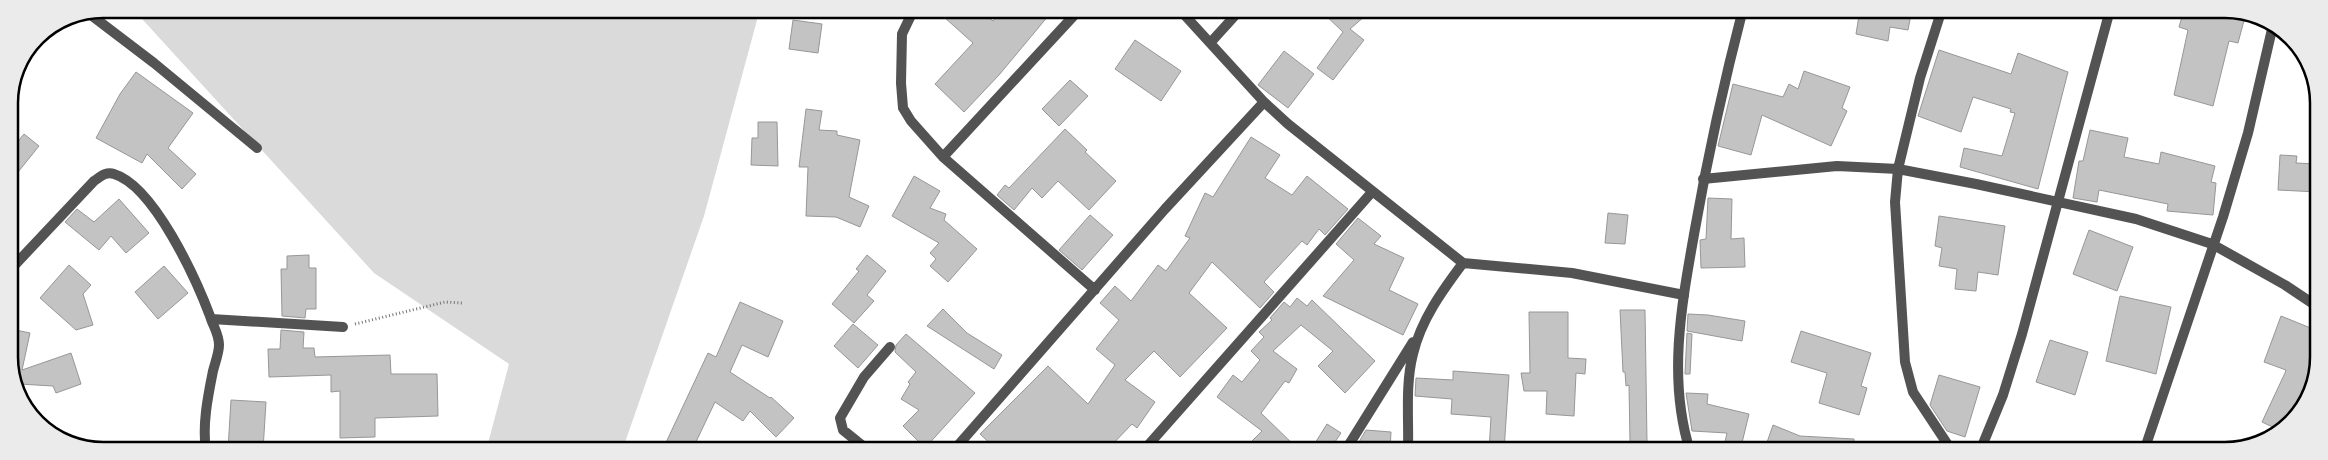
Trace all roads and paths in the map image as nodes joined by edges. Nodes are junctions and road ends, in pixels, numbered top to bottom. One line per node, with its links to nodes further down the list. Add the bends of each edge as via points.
1 (95, 18): 12 (street)
2 (910, 18): 13 (street, via 902,34 903,108)
3 (1072, 18): 13 (street)
4 (1188, 18): 10 (street)
5 (1233, 18): 10 (street)
6 (1741, 18): 15 (street)
7 (1939, 18): 14 (street, via 1920,78)
8 (2108, 18): 17 (street)
9 (2272, 31): 18 (street, via 2248,133)
10 (1211, 42): 11 (street)
11 (1264, 102): 16 (street); 21 (street)
12 (257, 148)
13 (943, 157): 21 (street)
14 (1898, 169): 15 (street, via 1837,166); 17 (street); 36 (street, via 1894,202 1905,362 1913,392)
15 (1703, 179): 22 (street)
16 (1372, 192): 20 (street); 32 (street)
17 (2056, 202): 18 (street, via 2136,219); 37 (street, via 2022,334)
18 (2212, 244): 23 (street); 38 (street)
19 (18, 262): 25 (street, via 94,181 103,174 112,173 136,188 163,221 187,264)
20 (1463, 263): 22 (street, via 1572,273); 27 (street, via 1438,296)
21 (1095, 290): 31 (street)
22 (1684, 295): 35 (street, via 1678,340 1678,374)
23 (2310, 302)
24 (462, 304): 26 (path, via 445,302)
25 (211, 319): 26 (street); 29 (street, via 219,346 207,401)
26 (342, 328)
27 (1420, 331): 33 (street); 34 (street, via 1410,374)
28 (890, 347): 30 (street, via 864,377 840,418 843,430)
29 (206, 442)
30 (858, 442)
31 (961, 442)
32 (1150, 442)
33 (1350, 442)
34 (1408, 442)
35 (1688, 442)
36 (1946, 442)
37 (1984, 442)
38 (2147, 442)

